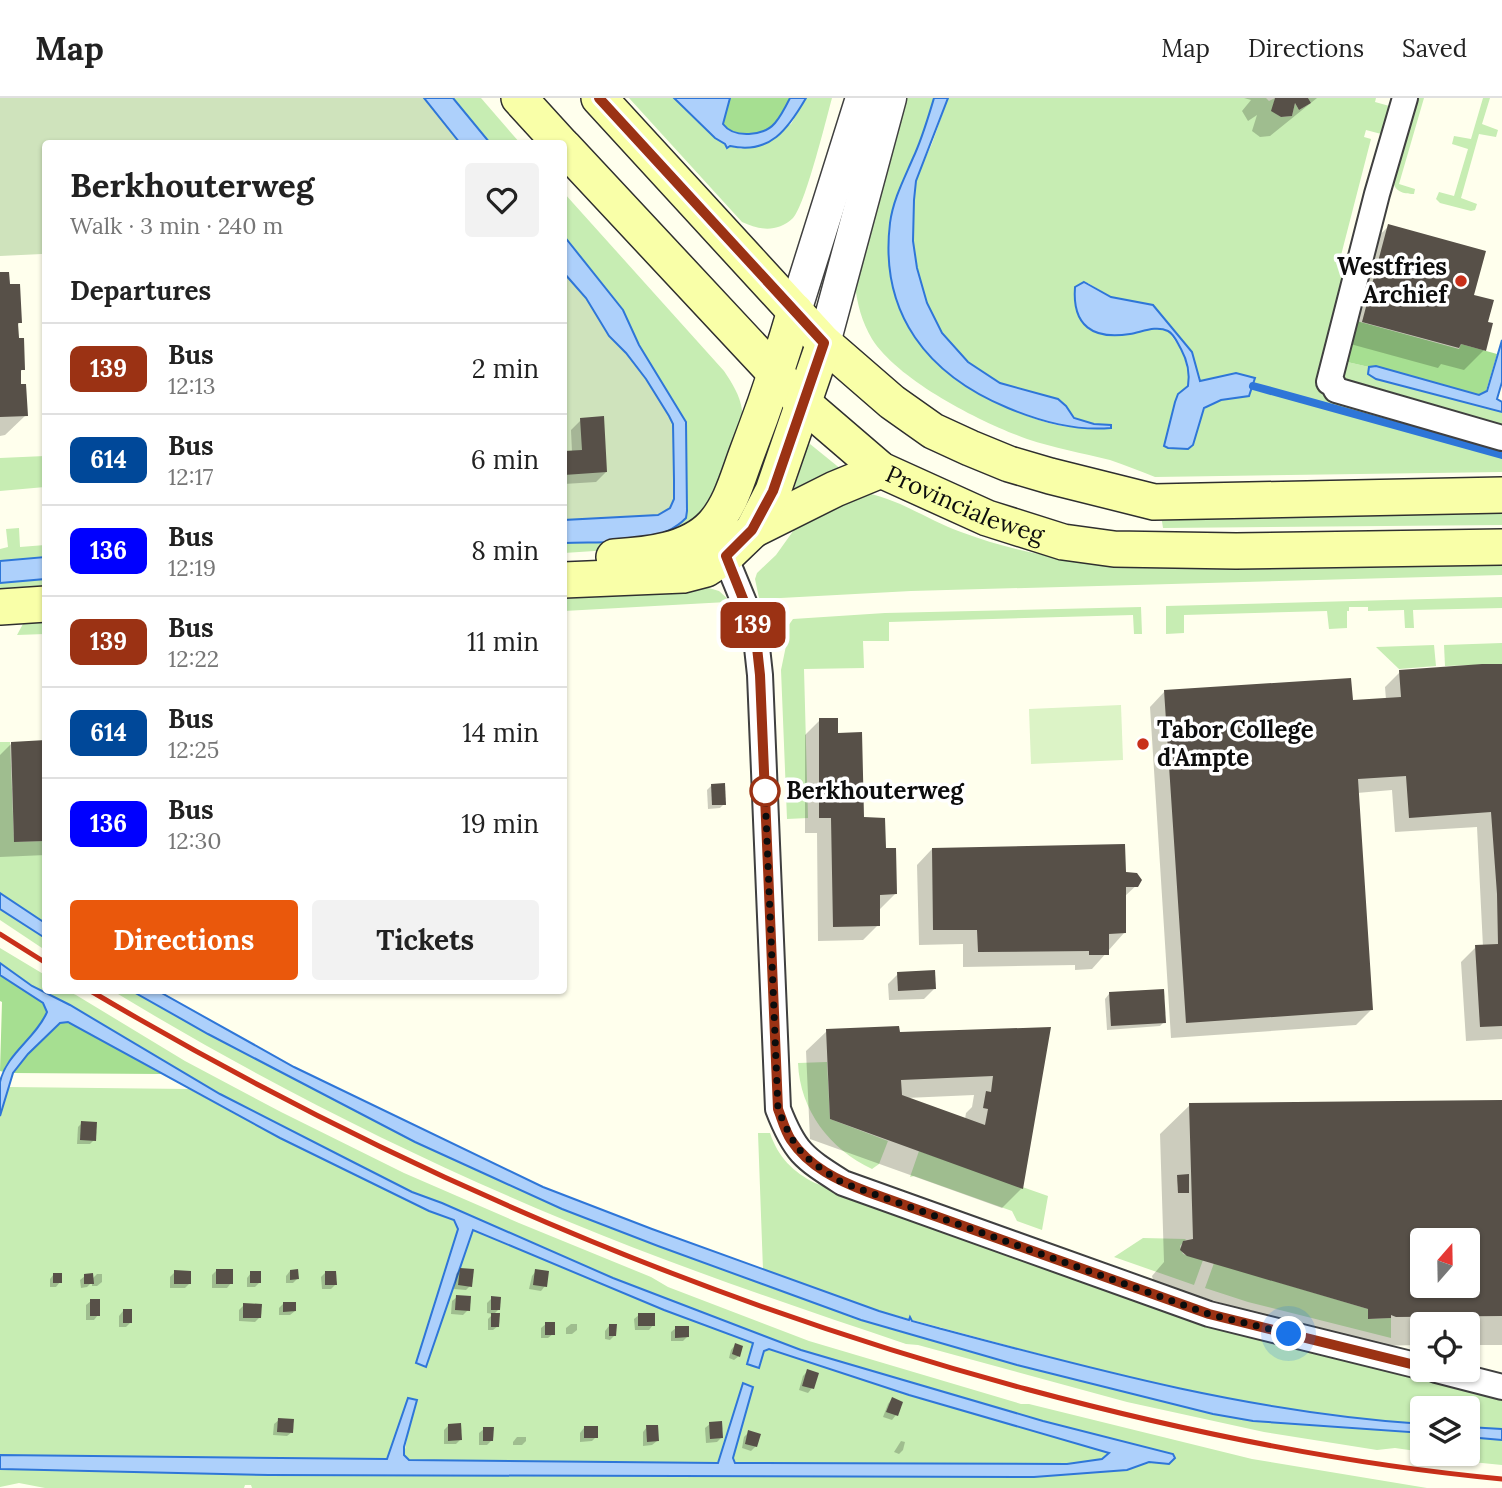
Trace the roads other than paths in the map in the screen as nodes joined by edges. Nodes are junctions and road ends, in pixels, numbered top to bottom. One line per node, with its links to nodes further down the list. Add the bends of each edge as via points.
1 (519, 98): 6 (main road, Provincialeweg)
2 (599, 98): 8 (main road)
3 (862, 98): 8 (street)
4 (890, 98): 9 (street)
5 (1405, 98): 12 (street, via 1329,382 1336,390)
6 (557, 140)
7 (567, 150): 10 (main road, Provincialeweg)
8 (795, 311): 9 (main road); 10 (main road)
9 (824, 343): 11 (main road); 14 (main road, via 933,431 1009,464 1154,502)
10 (776, 376): 11 (main road, Provincialeweg); 16 (main road, via 728,503)
11 (803, 403): 13 (main road, Provincialeweg); 15 (main road, via 773,491)
12 (1502, 438)
13 (881, 470): 15 (main road); 17 (main road, Provincialeweg, via 987,518 1088,547 1237,551)
14 (1502, 495)
15 (752, 530): 16 (main road)
16 (719, 541): 18 (main road, via 695,538 652,554); 19 (main road, via 706,569 683,575); 22 (street, via 755,629 778,1109 790,1139 809,1161 843,1183 1209,1314)
17 (1502, 547)
18 (567, 559)
19 (567, 580)
20 (42, 604): 21 (main road)
21 (0, 607)
22 (1410, 1364)
23 (1480, 1381): 24 (street)
24 (1502, 1387)

